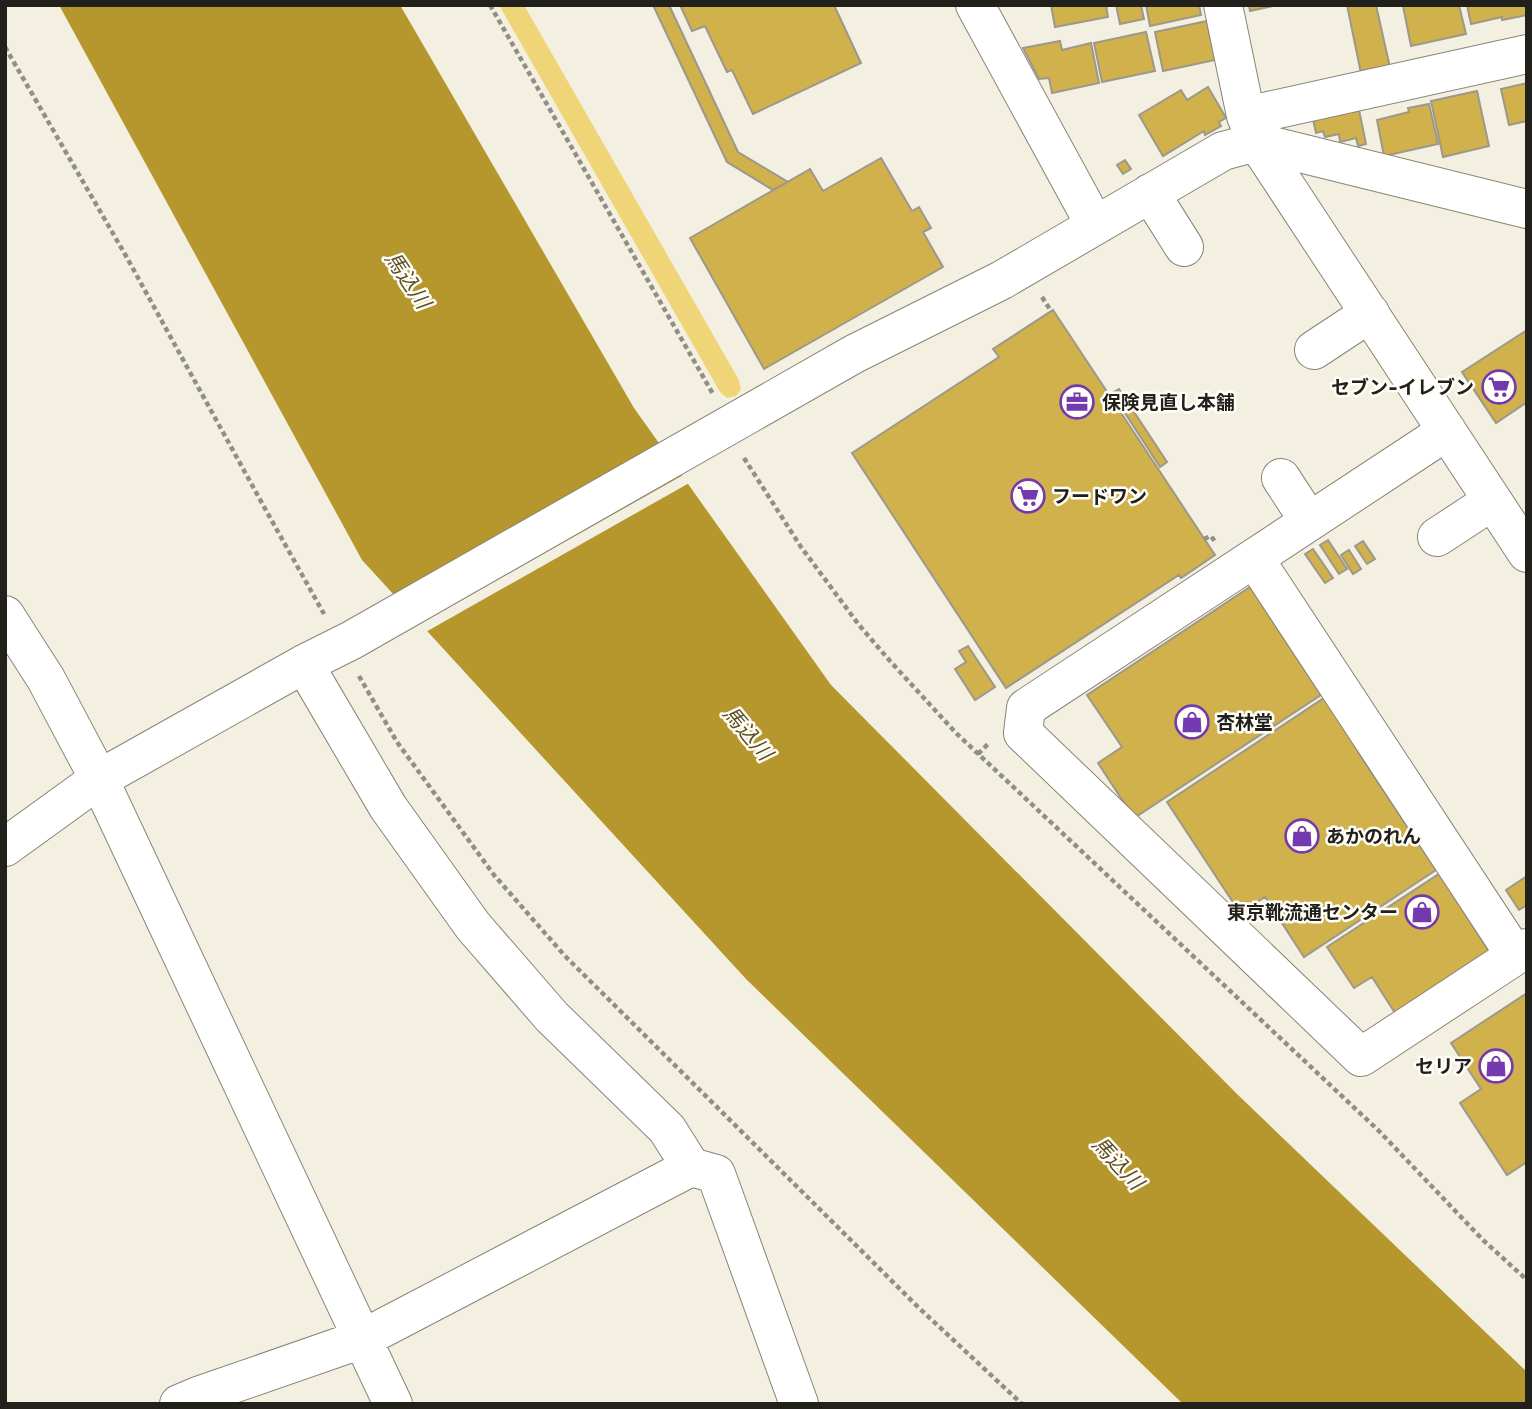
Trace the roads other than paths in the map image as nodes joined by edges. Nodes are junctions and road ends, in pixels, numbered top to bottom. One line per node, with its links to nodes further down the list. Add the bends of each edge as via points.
1 (975, 5): 7 (street)
2 (1223, 5): 4 (street)
3 (1527, 54): 4 (street)
4 (1252, 130): 5 (street, via 1249,144 1223,151); 6 (street, via 1290,150); 9 (street)
5 (1150, 192): 7 (street); 8 (street)
6 (1527, 209)
7 (1095, 225): 19 (street, via 1002,280 854,354 715,415 347,643)
8 (1184, 247)
9 (1370, 313): 10 (street); 11 (street)
10 (1314, 350)
11 (1447, 431): 13 (street); 14 (street)
12 (1281, 478): 14 (street)
13 (1492, 501): 15 (street); 16 (street)
14 (1309, 522): 17 (street)
15 (1437, 537)
16 (1527, 553)
17 (1254, 558): 22 (street); 22 (street, via 1026,708 1023,733 1362,1057)
18 (5, 615): 20 (street, via 46,678)
19 (304, 664): 20 (street); 23 (street, via 388,807 473,926 552,1017 667,1129)
20 (99, 779): 21 (street); 24 (street)
21 (5, 847)
22 (1521, 952)
23 (691, 1167): 24 (street); 27 (street, via 716,1174)
24 (362, 1339): 25 (street); 26 (street)
25 (179, 1404)
26 (393, 1404)
27 (799, 1404)

